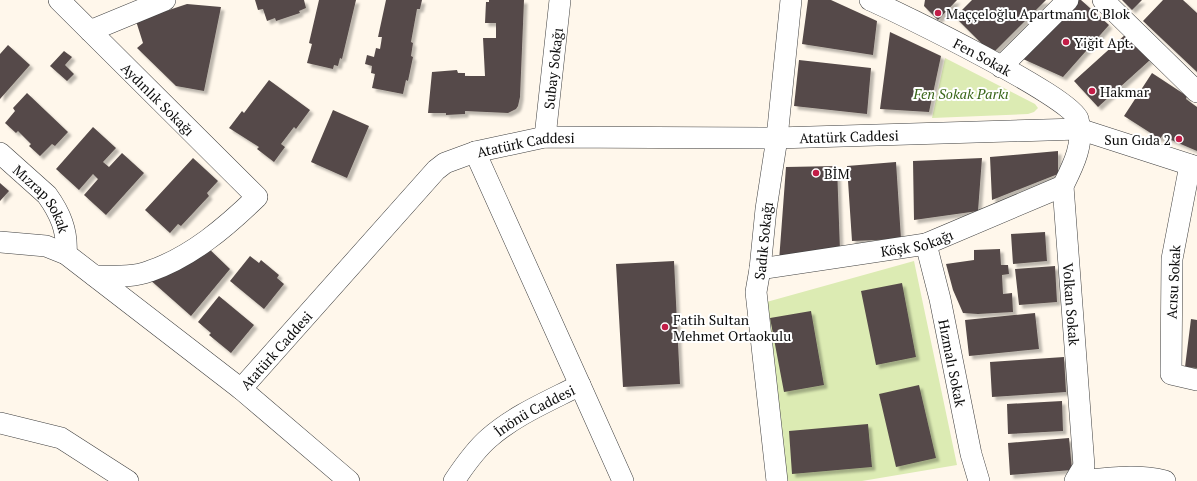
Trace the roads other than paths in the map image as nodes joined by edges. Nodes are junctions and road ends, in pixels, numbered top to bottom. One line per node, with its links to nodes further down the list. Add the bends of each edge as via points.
1 (59, 0): 9 (street, Aydınlık Sokağı)
2 (165, 0): 9 (street)
3 (560, 0): 13 (street, Subay Sokağı)
4 (791, 0): 14 (street, Sadık Sokağı)
5 (870, 0): 8 (street, Fen Sokak)
6 (1068, 0): 10 (street)
7 (1103, 0): 11 (street)
8 (897, 6): 10 (street, Fen Sokak)
9 (90, 31): 23 (street, Aydınlık Sokağı, via 257,197 197,247 156,268 135,275)
10 (1001, 67): 12 (street, Fen Sokak, via 1044,90 1066,106 1078,118)
11 (1197, 92)
12 (1079, 129): 14 (street, Atatürk Caddesi); 17 (street, Atatürk Caddesi); 18 (street, via 1077,158)
13 (545, 137): 14 (street, Atatürk Caddesi); 15 (street, Atatürk Caddesi)
14 (777, 138): 22 (street, Sadık Sokağı)
15 (475, 152): 25 (street); 26 (street, Atatürk Caddesi, via 445,163 436,170)
16 (0, 153): 21 (street, Mızrap Sokak, via 53,203 64,224)
17 (1193, 166): 24 (street, Acısu Sokak, via 1172,259 1171,374)
18 (1063, 186): 20 (street, Köşk Sokağı); 34 (street, Volkan Sokak, via 1084,466)
19 (0, 242): 21 (street, Atatürk Caddesi, via 46,246)
20 (926, 244): 22 (street, Köşk Sokağı); 33 (street, Hızmalı Sokak)
21 (66, 254): 23 (street, Atatürk Caddesi)
22 (760, 269): 32 (street, Sadık Sokağı, via 756,292)
23 (95, 276): 26 (street, Atatürk Caddesi)
24 (1197, 380)
25 (580, 385): 30 (street, İnönü Caddesi, via 510,422 494,434 468,460); 31 (street, İnönü Caddesi)
26 (241, 389): 29 (street)
27 (0, 423): 28 (street, via 61,438)
28 (128, 481)
29 (350, 481)
30 (454, 481)
31 (623, 481)
32 (777, 481)
33 (979, 481)
34 (1075, 481)
35 (1080, 481): 36 (street, via 1123,476 1149,477)
36 (1165, 481)

